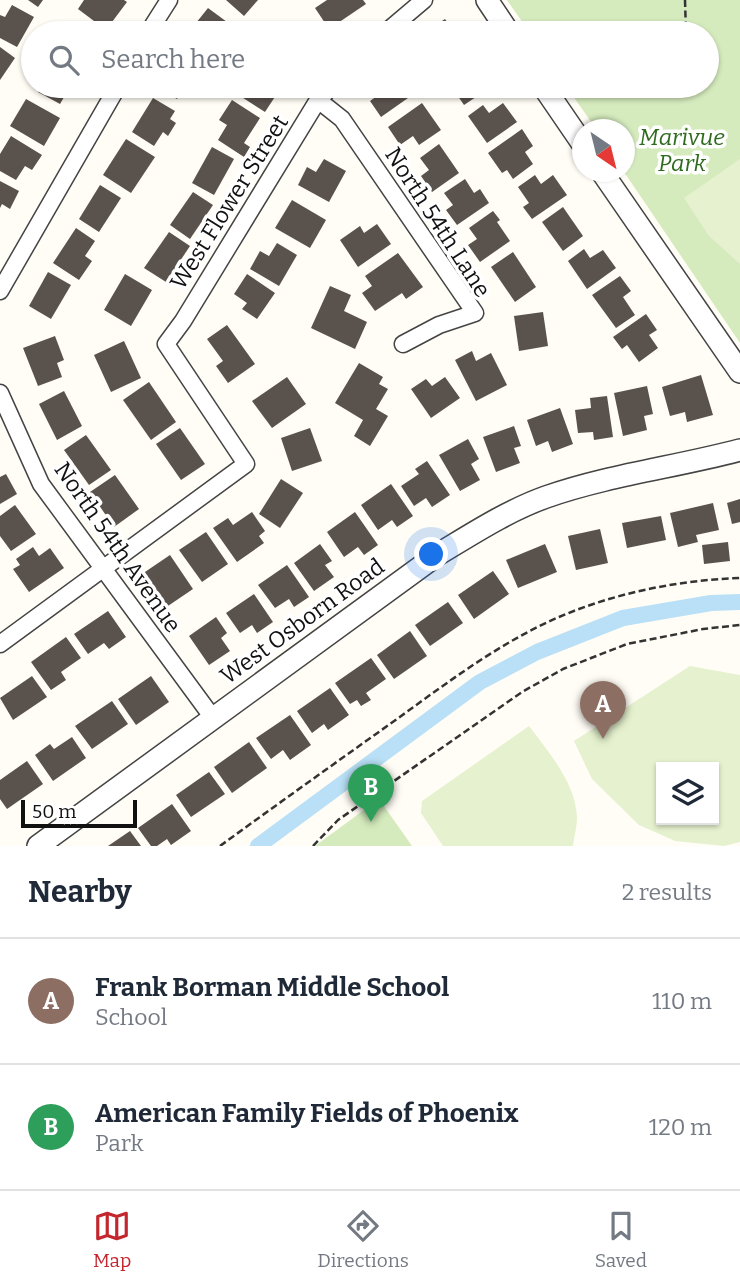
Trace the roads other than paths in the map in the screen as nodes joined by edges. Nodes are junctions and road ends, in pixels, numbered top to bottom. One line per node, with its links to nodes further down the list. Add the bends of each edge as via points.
1 (169, 0): 4 (street)
2 (424, 0): 5 (street)
3 (486, 0): 6 (street)
4 (156, 21)
5 (400, 21)
6 (501, 21)
7 (111, 98): 12 (street)
8 (551, 98): 10 (street)
9 (318, 100): 13 (street, North 54th Lane, via 342,119 475,313); 17 (street, West Flower Street, via 166,344 246,464)
10 (572, 127)
11 (609, 182): 14 (street)
12 (0, 290)
13 (404, 344)
14 (740, 372)
15 (0, 393): 17 (street, North 54th Avenue, via 41,484)
16 (740, 450): 19 (street, West Osborn Road, via 591,484 499,517 437,555)
17 (103, 568): 18 (street); 19 (street, North 54th Avenue)
18 (0, 643)
19 (213, 718): 20 (street, West Osborn Road)
20 (38, 846)

